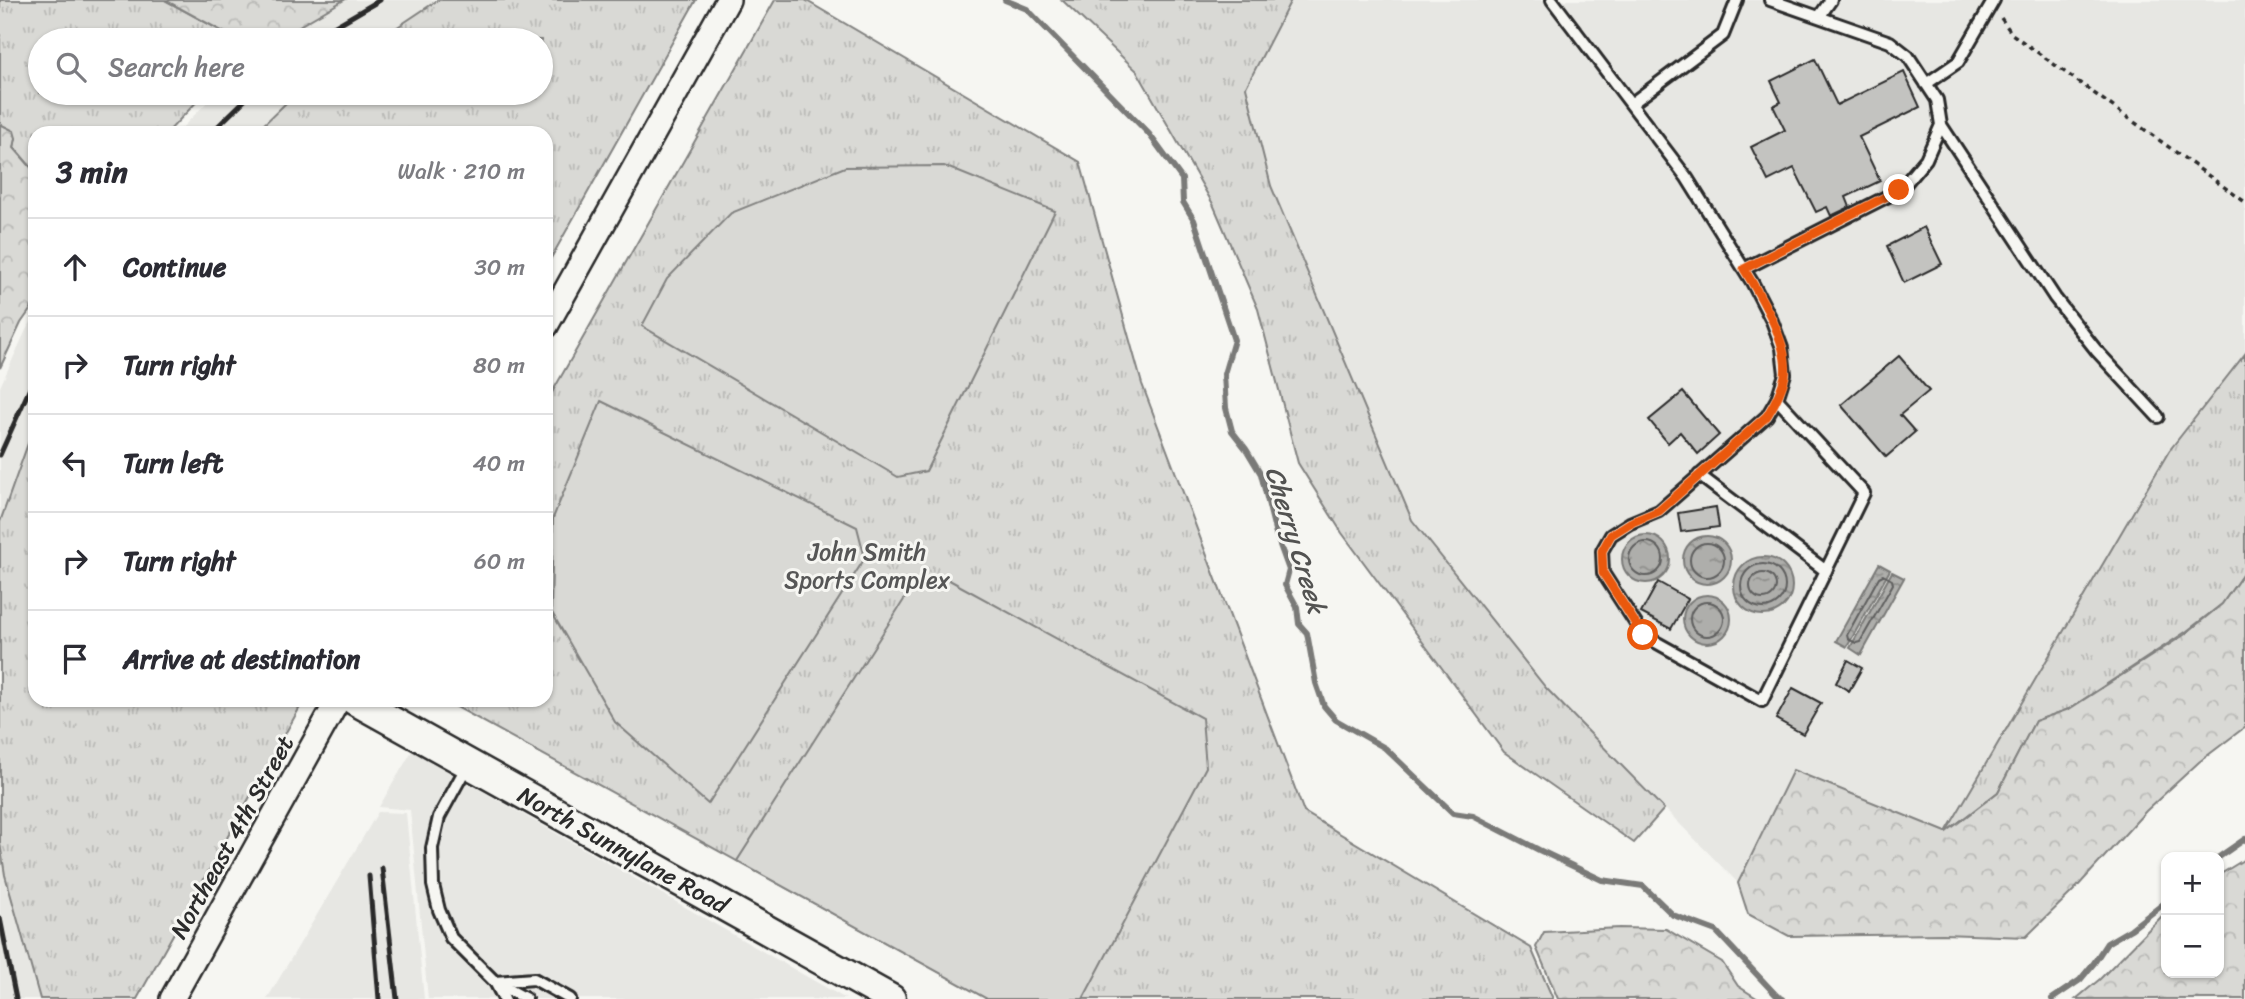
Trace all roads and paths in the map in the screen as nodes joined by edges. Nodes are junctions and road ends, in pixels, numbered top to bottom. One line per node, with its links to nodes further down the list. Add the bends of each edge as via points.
1 (1552, 0): 9 (lane)
2 (1737, 0): 9 (lane, via 1723,35)
3 (1770, 0): 7 (lane)
4 (1831, 0): 7 (lane)
5 (728, 1): 13 (street)
6 (1990, 2): 8 (lane, via 1958,62); 11 (path, via 2012,34)
7 (1819, 17): 8 (lane, via 1891,42 1908,56)
8 (1926, 84): 10 (lane, via 1937,100)
9 (1631, 104): 12 (lane, via 1687,178)
10 (1941, 125): 12 (lane, via 1926,159 1899,190); 15 (lane, via 2055,298)
11 (2245, 202)
12 (1744, 269): 14 (lane, via 1782,348 1785,374)
13 (553, 314)
14 (1777, 399): 16 (lane, via 1767,416); 17 (lane, via 1864,493)
15 (2158, 417)
16 (1699, 475): 17 (lane); 17 (lane, via 1659,511 1611,535 1602,551 1603,573 1643,635 1762,701)
17 (1826, 571)
18 (334, 707): 22 (street, Northeast 4th Street)
19 (366, 707): 20 (street, North Sunnylane Road)
20 (468, 764): 21 (lane, via 439,817 432,848 433,885 451,938); 26 (street, North Sunnylane Road)
21 (495, 982): 23 (lane); 24 (lane); 25 (lane, via 534,979)
22 (173, 999)
23 (504, 999)
24 (526, 999)
25 (570, 999)
26 (891, 999)

